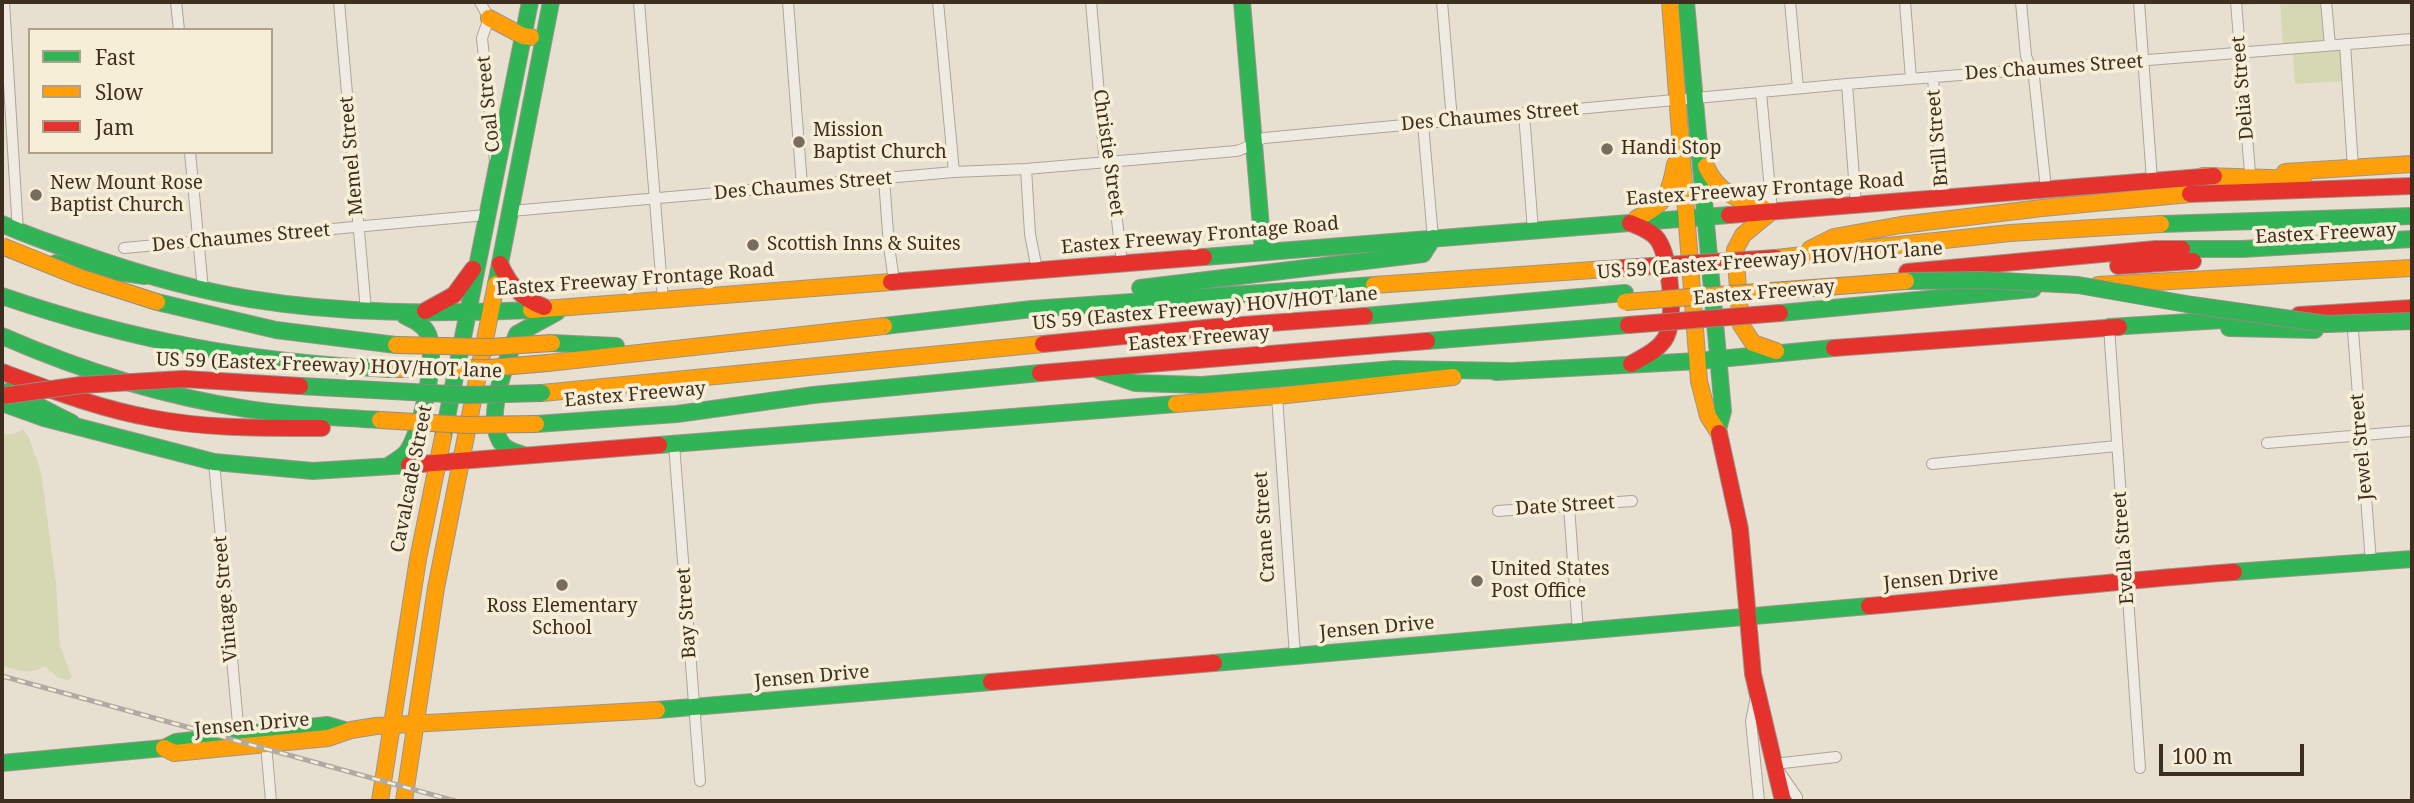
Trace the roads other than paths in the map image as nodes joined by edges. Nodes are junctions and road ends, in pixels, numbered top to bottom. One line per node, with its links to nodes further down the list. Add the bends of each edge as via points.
1 (4, 2): 71 (street)
2 (176, 2): 22 (street)
3 (339, 2): 69 (street, Memel Street)
4 (480, 2): 21 (street)
5 (530, 2): 23 (main road, Cavalcade Street)
6 (551, 2): 24 (main road)
7 (639, 2): 59 (street)
8 (788, 2): 56 (street)
9 (938, 2): 50 (street)
10 (1091, 2): 45 (street, Christie Street)
11 (1242, 2): 42 (main road)
12 (1441, 2): 39 (street)
13 (1670, 2): 37 (main road)
14 (1686, 2): 36 (main road)
15 (1790, 2): 34 (street)
16 (1905, 2): 32 (street, Brill Street)
17 (2021, 2): 30 (street)
18 (2139, 2): 29 (street)
19 (2235, 2): 28 (street, Delia Street)
20 (2326, 2): 27 (street)
21 (489, 18): 23 (main road); 47 (street, Coal Street, via 482,38)
22 (179, 28)
23 (523, 36): 24 (main road); 47 (main road, Cavalcade Street)
24 (543, 39): 61 (main road)
25 (2412, 39): 26 (street, Des Chaumes Street)
26 (2346, 44): 27 (street, Des Chaumes Street); 48 (street)
27 (2330, 45): 28 (street, Des Chaumes Street)
28 (2240, 53): 29 (street, Des Chaumes Street); 51 (street, Delia Street)
29 (2143, 61): 30 (street, Des Chaumes Street); 54 (street)
30 (2031, 69): 31 (street, Des Chaumes Street); 57 (street)
31 (1933, 78): 32 (street, Des Chaumes Street); 58 (street, Brill Street)
32 (1911, 79): 33 (street, Des Chaumes Street)
33 (1847, 84): 34 (street, Des Chaumes Street); 60 (street)
34 (1798, 88): 35 (street, Des Chaumes Street)
35 (1761, 93): 36 (street, Des Chaumes Street); 62 (street)
36 (1694, 97): 37 (street, Des Chaumes Street); 43 (main road)
37 (1677, 99): 38 (street, Des Chaumes Street); 41 (main road)
38 (1524, 113): 39 (street, Des Chaumes Street); 70 (street)
39 (1452, 120): 40 (street, Des Chaumes Street)
40 (1423, 124): 42 (street, Des Chaumes Street); 72 (street)
41 (1680, 135): 66 (main road); 67 (main road, via 1667,199)
42 (1254, 142): 45 (street, Des Chaumes Street, via 1244,150); 79 (main road)
43 (1700, 143): 62 (main road, via 1709,176 1720,188 1735,199); 64 (main road)
44 (190, 154): 74 (street)
45 (1108, 163): 49 (street, Des Chaumes Street); 81 (street, Christie Street)
46 (2412, 164): 48 (main road, Eastex Freeway Frontage Road)
47 (496, 167): 63 (main road, Cavalcade Street)
48 (2353, 168): 51 (main road, Eastex Freeway Frontage Road)
49 (1026, 169): 50 (street, Des Chaumes Street); 85 (street)
50 (954, 172): 53 (street, Des Chaumes Street)
51 (2250, 173): 52 (main road, Eastex Freeway Frontage Road)
52 (2203, 176): 54 (main road, Eastex Freeway Frontage Road); 55 (main road)
53 (884, 179): 56 (street, Des Chaumes Street); 88 (street)
54 (2152, 180): 57 (main road, Eastex Freeway Frontage Road)
55 (2412, 185): 80 (main road, via 2171,195 1901,225 1834,237)
56 (802, 186): 59 (street, Des Chaumes Street)
57 (2046, 189): 58 (main road, Eastex Freeway Frontage Road)
58 (1943, 197): 60 (main road, Eastex Freeway Frontage Road)
59 (654, 200): 61 (street, Des Chaumes Street); 92 (street)
60 (1856, 205): 62 (main road, Eastex Freeway Frontage Road)
61 (511, 211): 83 (main road)
62 (1772, 211): 64 (main road, Eastex Freeway Frontage Road); 107 (main road, via 1743,235 1735,250 1741,325 1753,343)
63 (486, 215): 69 (street, Des Chaumes Street); 82 (main road, Cavalcade Street)
64 (1706, 216): 66 (main road, Eastex Freeway Frontage Road); 108 (main road)
65 (2411, 216): 77 (main road, via 2374,233); 80 (main road, Eastex Freeway, via 2129,225)
66 (1686, 218): 67 (main road, Eastex Freeway Frontage Road); 109 (main road)
67 (1628, 222): 70 (main road, Eastex Freeway Frontage Road); 110 (main road, via 1646,229 1660,244 1670,312 1665,340)
68 (2, 224): 71 (main road, Eastex Freeway Frontage Road)
69 (358, 227): 74 (street, Des Chaumes Street); 96 (street, Memel Street)
70 (1533, 230): 72 (main road, Eastex Freeway Frontage Road)
71 (18, 232): 86 (main road, Eastex Freeway Frontage Road)
72 (1433, 238): 79 (main road, Eastex Freeway Frontage Road); 93 (main road, via 1423,254 1120,291)
73 (2412, 239): 77 (main road, US 59 (Eastex Freeway) HOV/HOT lane)
74 (198, 242): 75 (street, Des Chaumes Street); 89 (street)
75 (124, 248)
76 (2, 249): 86 (main road, via 69,266); 106 (main road, bridge, via 157,302 324,338 396,345 552,343)
77 (2156, 249): 91 (main road, US 59 (Eastex Freeway) HOV/HOT lane)
78 (2412, 250): 87 (main road, Eastex Freeway, bridge)
79 (1263, 251): 81 (main road, Eastex Freeway Frontage Road)
80 (1799, 255): 93 (main road, Eastex Freeway, bridge)
81 (1122, 263): 85 (main road, Eastex Freeway Frontage Road)
82 (476, 264): 99 (main road, via 454,295); 100 (main road, Cavalcade Street)
83 (500, 264): 94 (main road, via 514,292 525,300); 98 (main road)
84 (2412, 268): 111 (main road, Eastex Freeway, bridge, via 2039,288)
85 (1037, 270): 88 (main road, Eastex Freeway Frontage Road)
86 (145, 276): 89 (main road, Eastex Freeway Frontage Road)
87 (1918, 280): 91 (main road, Eastex Freeway, bridge); 101 (main road, bridge, via 2078,285 2326,324)
88 (894, 281): 92 (main road, Eastex Freeway Frontage Road)
89 (203, 290): 96 (main road, Eastex Freeway Frontage Road, via 291,305)
90 (2, 296): 106 (main road, Eastex Freeway, bridge, via 107,329 207,353 288,363 488,368)
91 (1625, 297): 115 (main road, US 59 (Eastex Freeway) HOV/HOT lane, bridge, via 1216,327 542,393 388,392 184,379 81,385)
92 (663, 300): 94 (main road, Eastex Freeway Frontage Road)
93 (1091, 304): 106 (main road, Eastex Freeway)
94 (558, 308): 98 (main road, Eastex Freeway Frontage Road); 126 (main road, via 517,334 504,369 496,432 503,446)
95 (2412, 308): 102 (main road)
96 (366, 311): 97 (main road, Eastex Freeway Frontage Road)
97 (399, 312): 99 (main road, Eastex Freeway Frontage Road); 131 (main road, via 423,325 433,354 417,433 406,453)
98 (491, 312): 100 (main road, Eastex Freeway Frontage Road); 127 (main road)
99 (420, 313): 100 (main road, Eastex Freeway Frontage Road)
100 (467, 313): 129 (main road, Cavalcade Street)
101 (2412, 321)
102 (2109, 327): 104 (main road); 107 (main road); 125 (street, Evella Street)
103 (2412, 329): 104 (main road)
104 (2353, 331): 122 (street, Jewel Street)
105 (2, 335): 119 (main road, Eastex Freeway, via 81,367 174,395)
106 (676, 348)
107 (1782, 352): 108 (main road)
108 (1717, 359): 109 (main road); 120 (main road, via 1723,411)
109 (1698, 361): 110 (main road); 120 (main road, via 1708,416)
110 (1629, 365): 112 (main road)
111 (1092, 369): 112 (main road, via 1135,383 1202,385 1395,369); 119 (main road, Eastex Freeway, bridge, via 813,395 677,414 536,424)
112 (1507, 371): 116 (main road)
113 (2, 372): 119 (main road, bridge, via 99,405 171,422 247,428)
114 (2, 387): 118 (main road)
115 (2, 396)
116 (1278, 396): 124 (main road); 142 (street, Crane Street)
117 (2, 403): 118 (main road)
118 (72, 424): 128 (main road)
119 (379, 424)
120 (1718, 429): 140 (main road, via 1740,529)
121 (2412, 431): 122 (street)
122 (2361, 435): 123 (street); 136 (street, Jewel Street)
123 (2267, 443)
124 (674, 444): 126 (main road); 144 (street, Bay Street)
125 (2118, 446): 130 (street); 137 (street, Evella Street)
126 (525, 456): 127 (main road)
127 (461, 462): 129 (main road); 139 (main road)
128 (214, 463): 131 (main road, via 313,471); 148 (street, Vintage Street)
129 (437, 463): 131 (main road); 138 (main road, Cavalcade Street)
130 (1932, 464)
131 (386, 468)
132 (1632, 501): 133 (street, Date Street)
133 (1569, 506): 134 (street, Date Street); 141 (street)
134 (1498, 511)
135 (2412, 559): 136 (main road, Jensen Drive)
136 (2371, 562): 137 (main road, Jensen Drive)
137 (2126, 580): 140 (main road, Jensen Drive); 154 (street, Evella Street)
138 (414, 584): 139 (main road); 146 (main road, Cavalcade Street)
139 (436, 588): 145 (main road)
140 (1748, 617): 141 (main road, Jensen Drive); 143 (main road)
141 (1578, 632): 142 (main road, Jensen Drive)
142 (1295, 656): 144 (main road, Jensen Drive)
143 (1757, 691): 153 (main road); 159 (street, via 1751,722)
144 (695, 708): 145 (main road, Jensen Drive); 155 (street, Bay Street)
145 (415, 724): 146 (main road, Jensen Drive); 158 (main road)
146 (391, 726): 147 (main road, Jensen Drive); 157 (main road, Cavalcade Street)
147 (344, 730): 148 (main road, Jensen Drive, via 327,725); 149 (main road, Jensen Drive, via 328,738)
148 (239, 735): 150 (main road, Jensen Drive)
149 (267, 744): 150 (main road, Jensen Drive, via 174,753); 156 (street)
150 (163, 748): 152 (main road, Jensen Drive)
151 (1836, 757): 153 (street)
152 (2, 763)
153 (1774, 764): 160 (main road); 161 (main road); 162 (street)
154 (2140, 768)
155 (700, 781)
156 (271, 801)
157 (380, 801)
158 (404, 801)
159 (1759, 801)
160 (1774, 801)
161 (1783, 801)
162 (1797, 801)

